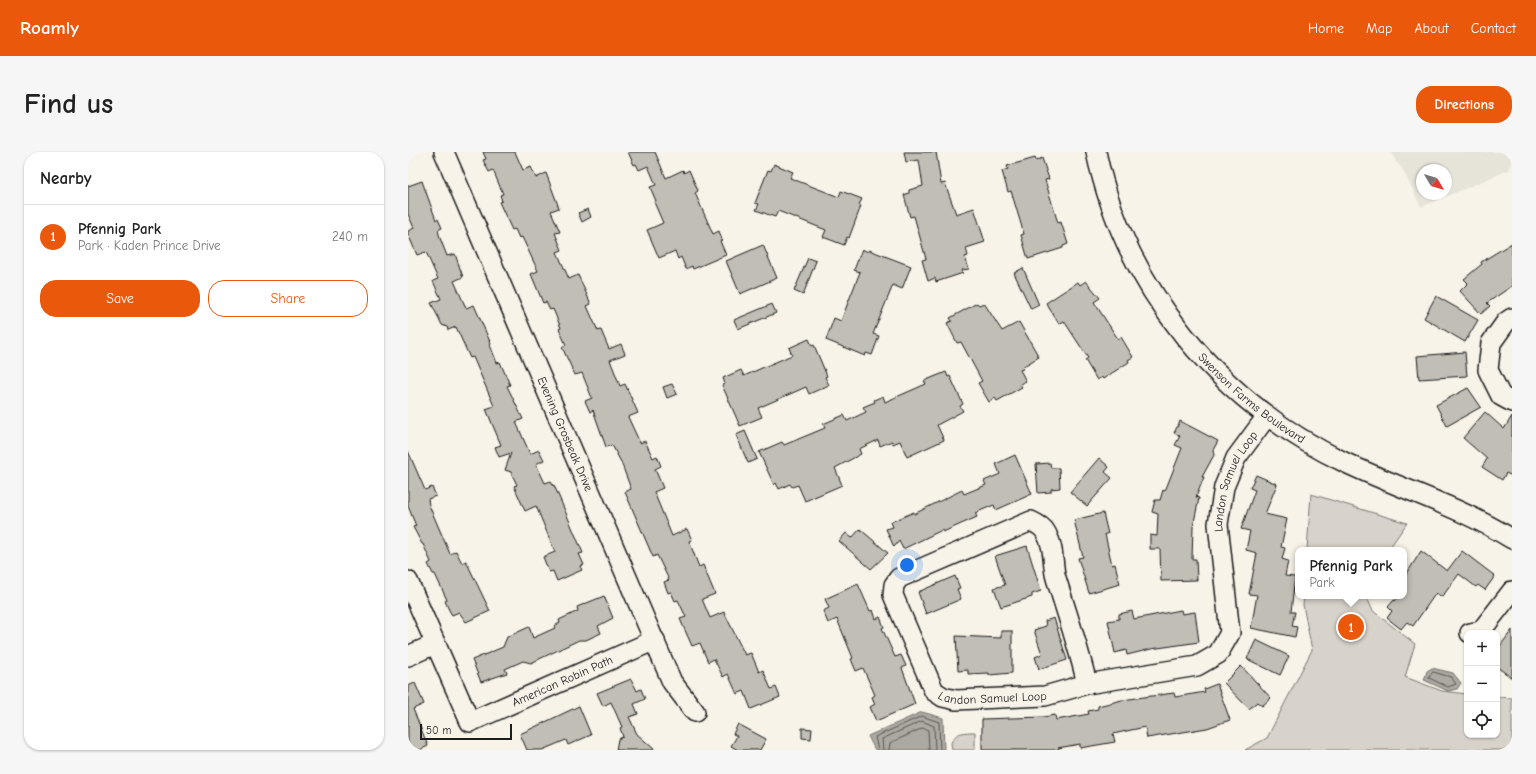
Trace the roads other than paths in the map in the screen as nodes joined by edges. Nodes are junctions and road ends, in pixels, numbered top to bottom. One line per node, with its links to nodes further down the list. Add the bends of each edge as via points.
1 (444, 152): 10 (street, Evening Grosbeak Drive)
2 (1096, 152): 5 (street, Swenson Farms Boulevard, via 1113,215 1144,279 1165,311 1211,366)
3 (1512, 318): 4 (street, via 1506,322 1491,343 1488,370 1501,396)
4 (1512, 402)
5 (1267, 416): 6 (street, Swenson Farms Boulevard, via 1312,445 1458,509); 13 (street, Landon Samuel Loop, via 1236,458 1224,487 1218,524 1230,632 1218,654 1197,666)
6 (1512, 539)
7 (408, 581): 11 (street)
8 (1512, 591): 9 (street)
9 (1482, 630)
10 (655, 640): 11 (street, American Robin Path, via 470,722); 14 (street, Evening Grosbeak Drive, via 672,682)
11 (435, 644): 12 (street)
12 (408, 656)
13 (1087, 684): 13 (street, Landon Samuel Loop, via 1045,696 956,700 942,697 934,691 893,595 894,585 899,578 1031,521 1042,526 1054,552 1056,576 1079,646)
14 (695, 712)

